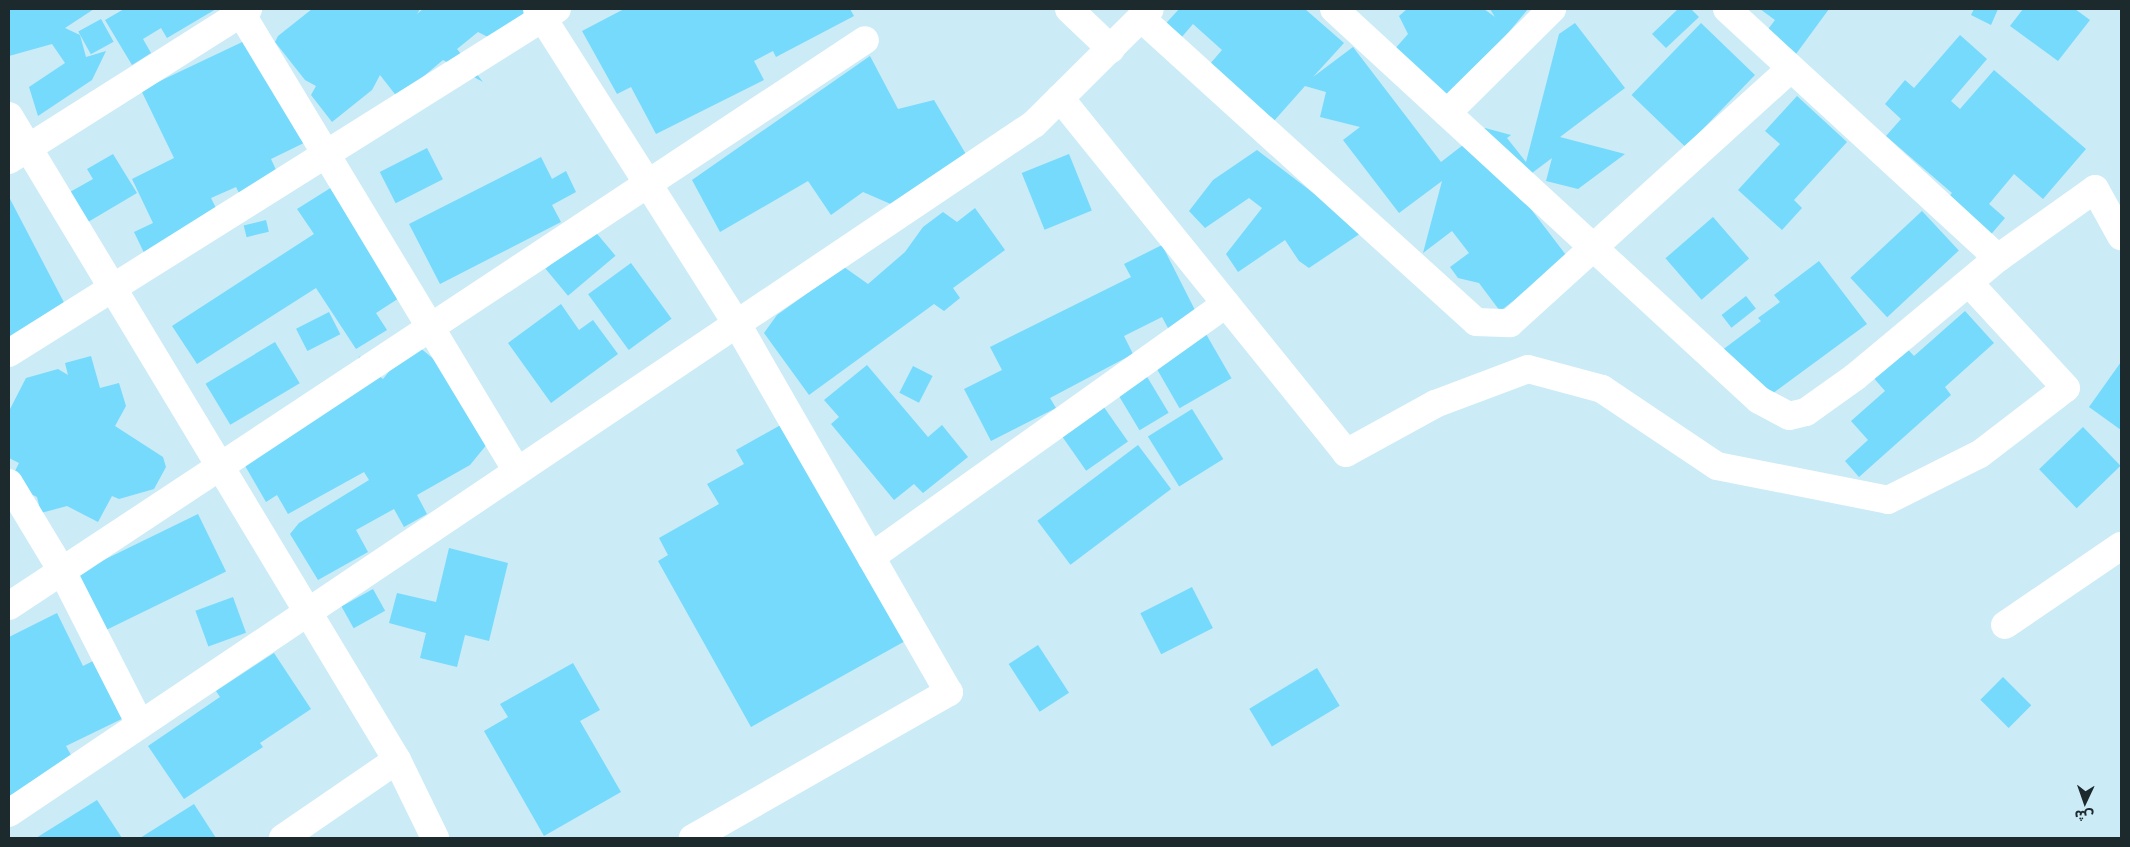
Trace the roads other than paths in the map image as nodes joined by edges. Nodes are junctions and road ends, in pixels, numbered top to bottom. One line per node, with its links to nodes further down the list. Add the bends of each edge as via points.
1 (1069, 9): 9 (street)
2 (1334, 9): 12 (street)
3 (1552, 9): 12 (street)
4 (1727, 9): 10 (street)
5 (245, 11): 14 (street); 15 (street)
6 (546, 12): 15 (street); 16 (street)
7 (1145, 13): 9 (street); 18 (street, via 1476,322 1510,322)
8 (865, 40): 16 (street)
9 (1111, 49): 11 (street)
10 (1791, 68): 18 (street); 19 (street)
11 (1060, 98): 22 (street); 23 (street, via 1034,124)
12 (1447, 113): 18 (street)
13 (9, 116): 14 (street)
14 (18, 154): 21 (street)
15 (326, 154): 21 (street); 24 (street)
16 (648, 184): 23 (street); 24 (street)
17 (2121, 236): 19 (street, via 2095,189)
18 (1594, 246): 20 (street, via 1759,400 1789,416 1806,412 1855,377)
19 (1998, 258): 20 (street)
20 (1969, 283): 22 (street, via 2066,388 1980,454 1888,500 1717,466 1602,389 1528,369 1435,404 1346,453)
21 (112, 288): 25 (street); 26 (street)
22 (1226, 304): 30 (street)
23 (737, 324): 27 (street); 30 (street)
24 (431, 327): 26 (street); 27 (street)
25 (9, 353)
26 (220, 466): 31 (street); 33 (street)
27 (518, 470): 33 (street)
28 (9, 483): 31 (street)
29 (2121, 546): 34 (street)
30 (871, 557): 40 (street, via 950,692)
31 (62, 571): 32 (street); 35 (street)
32 (9, 606)
33 (308, 612): 35 (street); 36 (street)
34 (2005, 625)
35 (140, 724): 37 (street)
36 (397, 760): 38 (street); 39 (street)
37 (9, 812)
38 (283, 838)
39 (435, 838)
40 (693, 838)

